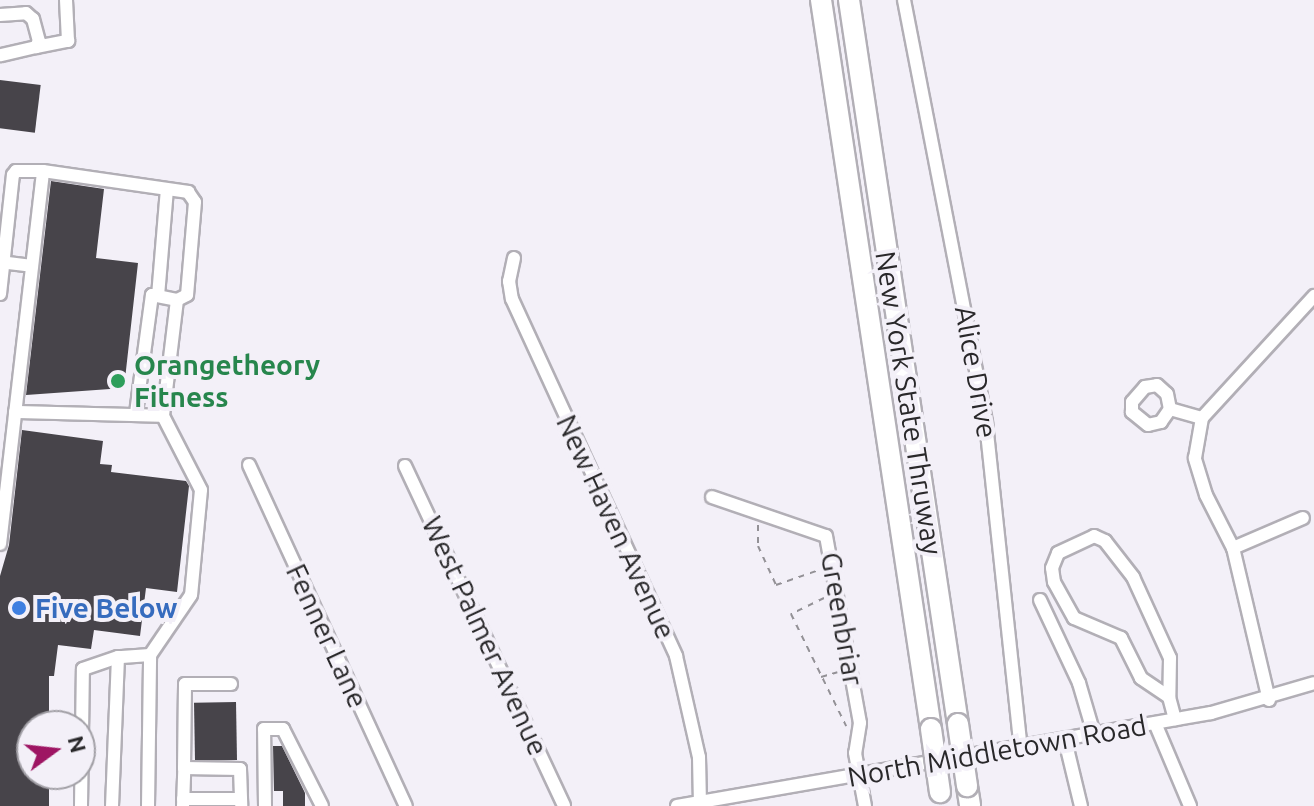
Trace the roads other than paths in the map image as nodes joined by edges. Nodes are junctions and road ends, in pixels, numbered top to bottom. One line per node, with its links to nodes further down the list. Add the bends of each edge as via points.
1 (66, 0): 6 (street, via 68,41)
2 (821, 0): 45 (highway, New York State Thruway, bridge)
3 (849, 0): 44 (highway, New York State Thruway, bridge)
4 (904, 0): 41 (street, Alice Drive, via 986,423)
5 (0, 15): 6 (street, via 20,11 33,19)
6 (36, 47): 7 (street)
7 (0, 55)
8 (43, 171): 9 (street); 10 (street, via 16,171); 13 (street)
9 (167, 189): 15 (street); 17 (street, via 188,192 195,202 187,295)
10 (4, 225): 12 (street)
11 (514, 258): 48 (street, New Haven Avenue, via 512,299 680,668 699,757)
12 (2, 262): 13 (street); 14 (street)
13 (32, 266): 19 (street)
14 (0, 294)
15 (158, 296): 17 (street); 20 (street, via 152,295)
16 (1314, 296): 22 (street)
17 (177, 300): 21 (street)
18 (1170, 409): 22 (street)
19 (15, 412): 20 (street); 23 (street)
20 (136, 413): 21 (street)
21 (163, 416): 31 (street, via 201,490 191,595)
22 (1202, 418): 29 (street, via 1195,458 1206,495)
23 (5, 463): 28 (street)
24 (249, 465): 54 (street, Fenner Lane)
25 (405, 466): 55 (street, West Palmer Avenue)
26 (712, 497): 43 (street, Greenbriar, via 820,531 840,593 860,723 855,753)
27 (1303, 518): 29 (street)
28 (0, 544)
29 (1233, 548): 36 (street)
30 (1040, 600): 39 (street, via 1079,683)
31 (150, 655): 32 (street); 51 (street)
32 (118, 657): 49 (street, via 83,669); 50 (street)
33 (1314, 683): 36 (street, North Middletown Road)
34 (231, 684): 42 (street, via 185,684)
35 (1169, 697): 35 (street, via 1170,658 1133,577 1105,541 1094,536 1058,553 1054,582 1074,618 1121,638 1141,678); 37 (street)
36 (1269, 700): 37 (street, North Middletown Road)
37 (1175, 719): 38 (street, North Middletown Road)
38 (1155, 723): 39 (street, North Middletown Road); 59 (street)
39 (1094, 734): 40 (street, North Middletown Road)
40 (1065, 740): 41 (street, North Middletown Road); 58 (street)
41 (1021, 748): 43 (street, North Middletown Road)
42 (184, 768): 46 (street); 47 (street, via 240,769)
43 (859, 776): 48 (street, North Middletown Road); 57 (street, Greenbriar)
44 (969, 796)
45 (941, 799)
46 (183, 802): 47 (street)
47 (241, 802)
48 (700, 804): 56 (street, North Middletown Road)
49 (81, 806)
50 (112, 806)
51 (148, 806)
52 (265, 806): 53 (street, via 264,729 283,729)
53 (322, 806)
54 (406, 806)
55 (564, 806)
56 (677, 806)
57 (865, 806)
58 (1081, 806)
59 (1190, 806)

